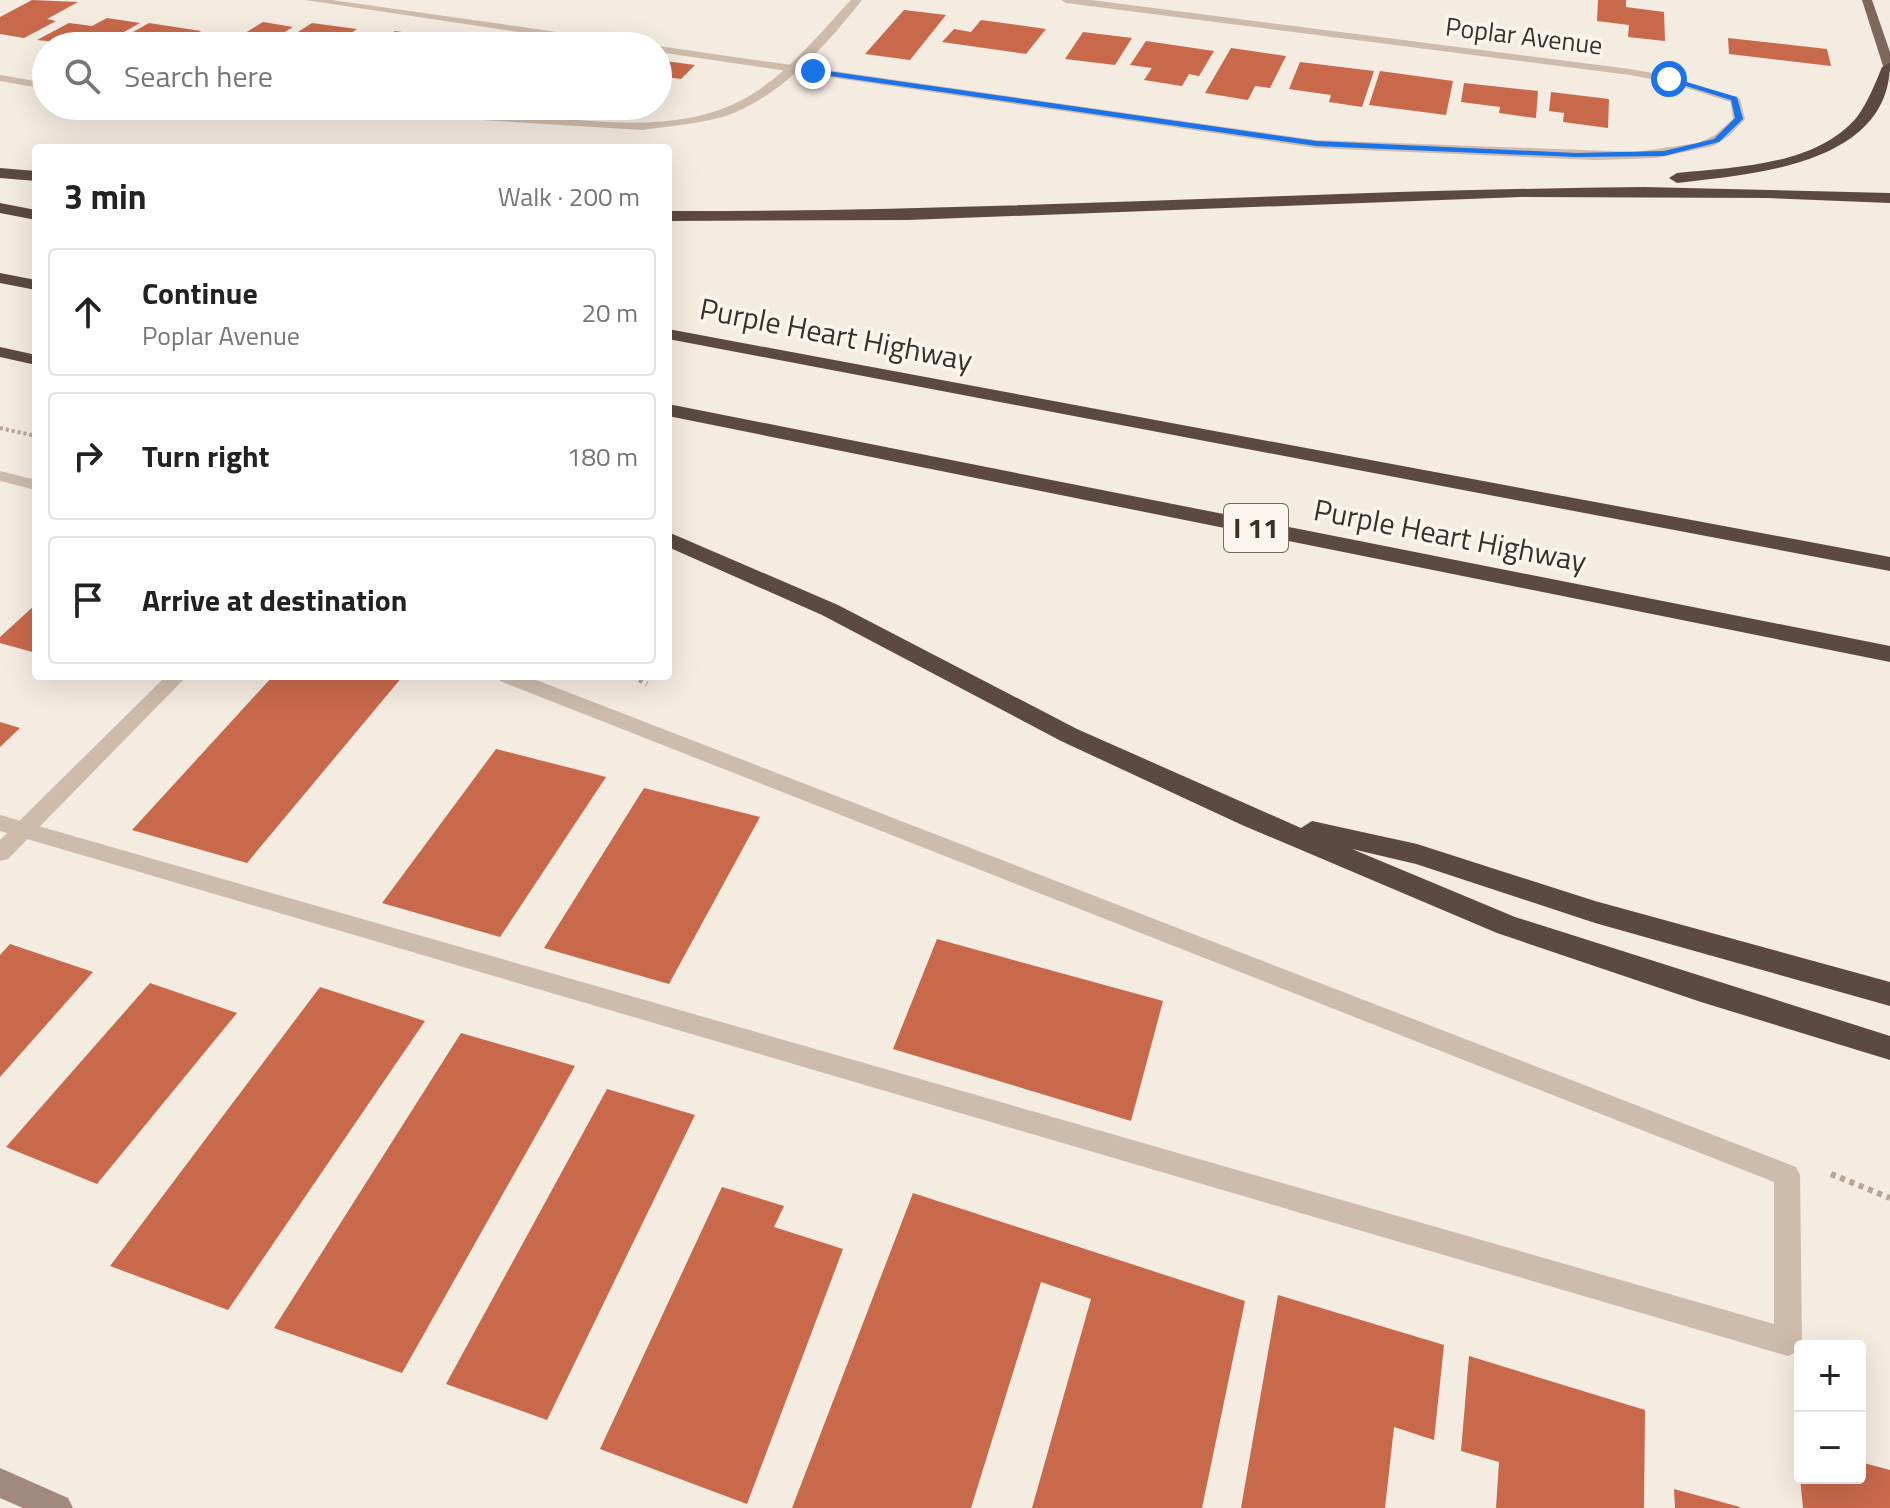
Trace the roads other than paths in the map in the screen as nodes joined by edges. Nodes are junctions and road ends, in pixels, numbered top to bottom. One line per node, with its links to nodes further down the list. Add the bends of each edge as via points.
1 (310, 0): 5 (street)
2 (857, 0): 7 (street)
3 (1066, 0): 7 (street, Poplar Avenue, via 1630,72 1734,99 1739,119 1717,141 1664,153 1576,155 1316,144)
4 (1867, 0): 8 (main road)
5 (535, 32)
6 (672, 51): 7 (street)
7 (792, 68): 11 (street, via 772,87 727,111 688,120 643,126)
8 (1890, 68): 14 (highway, via 1859,123 1808,155 1747,169)
9 (0, 78): 10 (street)
10 (32, 84)
11 (546, 120)
12 (0, 173): 13 (highway)
13 (32, 176)
14 (1587, 190): 15 (highway); 18 (highway, via 904,215)
15 (1890, 198)
16 (0, 208): 17 (highway)
17 (32, 214)
18 (672, 216)
19 (0, 278): 20 (highway)
20 (32, 284)
21 (672, 335): 28 (highway, Purple Heart Highway)
22 (0, 352): 23 (highway)
23 (32, 359)
24 (672, 411): 29 (highway, Purple Heart Highway / I 11)
25 (0, 476): 26 (street)
26 (32, 484)
27 (672, 541): 32 (highway, via 830,610 1069,735)
28 (1890, 564)
29 (1890, 654)
30 (173, 680): 33 (street)
31 (517, 680): 33 (street, via 1787,1175 1788,1342)
32 (1251, 818): 35 (highway, via 1417,854 1595,912); 36 (highway, via 1506,925)
33 (12, 826): 34 (street)
34 (0, 853)
35 (1890, 994)
36 (1890, 1048)
37 (0, 1483): 38 (main road)
38 (58, 1508)

